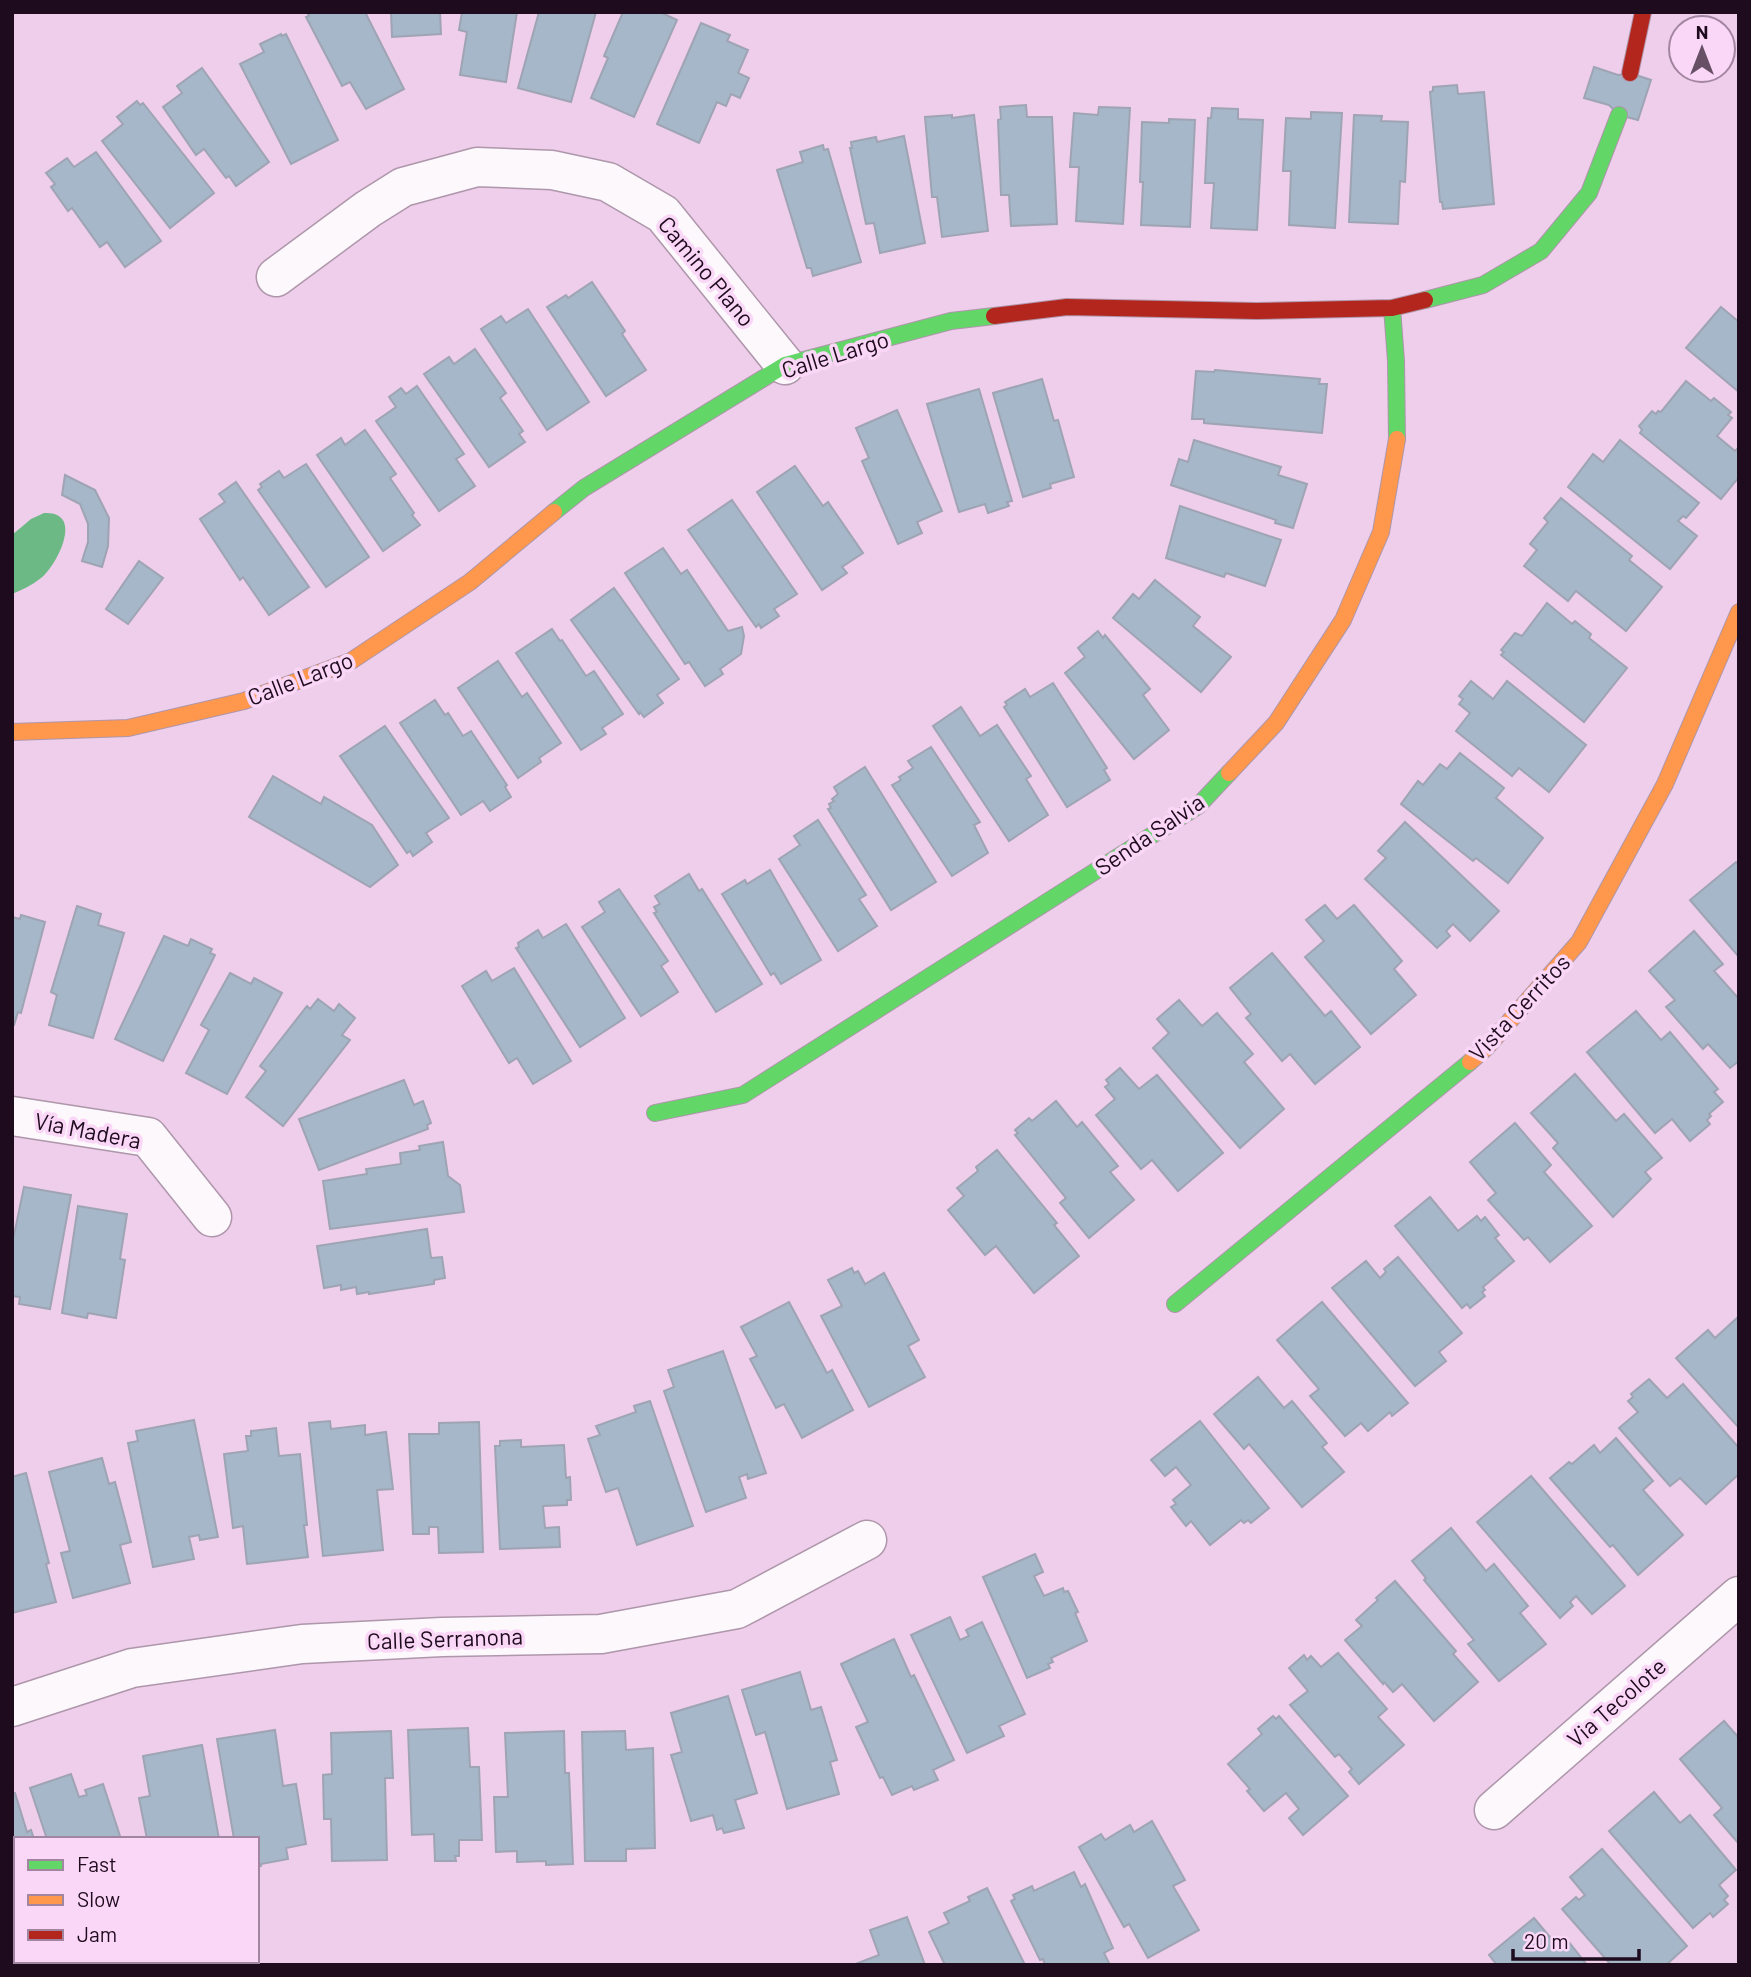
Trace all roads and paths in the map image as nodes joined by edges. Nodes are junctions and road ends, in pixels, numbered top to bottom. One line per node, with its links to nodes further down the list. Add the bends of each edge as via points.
1 (1643, 12): 2 (street)
2 (1630, 73)
3 (1619, 115): 5 (street, Calle Largo, via 1589,193 1541,251 1483,285)
4 (276, 278): 6 (street, Camino Plano, via 403,187 477,167 552,170 608,182 663,214)
5 (1392, 308): 6 (street, Calle Largo, via 1067,307 951,321); 9 (street, Senda Salvia, via 1397,443 1381,532 1343,620 1276,723 1198,806 755,1088 743,1095)
6 (785, 365): 8 (street, Calle Largo, via 584,488 470,582 351,661 244,701 128,728)
7 (1739, 612): 12 (street, Vista Cerritos, via 1665,784 1579,942 1486,1048)
8 (12, 732)
9 (656, 1113)
10 (12, 1116): 11 (street, Vía Madera, via 148,1137)
11 (212, 1217)
12 (1175, 1304)
13 (867, 1540): 15 (street, Calle Serranona, via 737,1609 601,1634 302,1644 132,1668)
14 (1739, 1595): 16 (street, Via Tecolote)
15 (12, 1707)
16 (1494, 1810)

